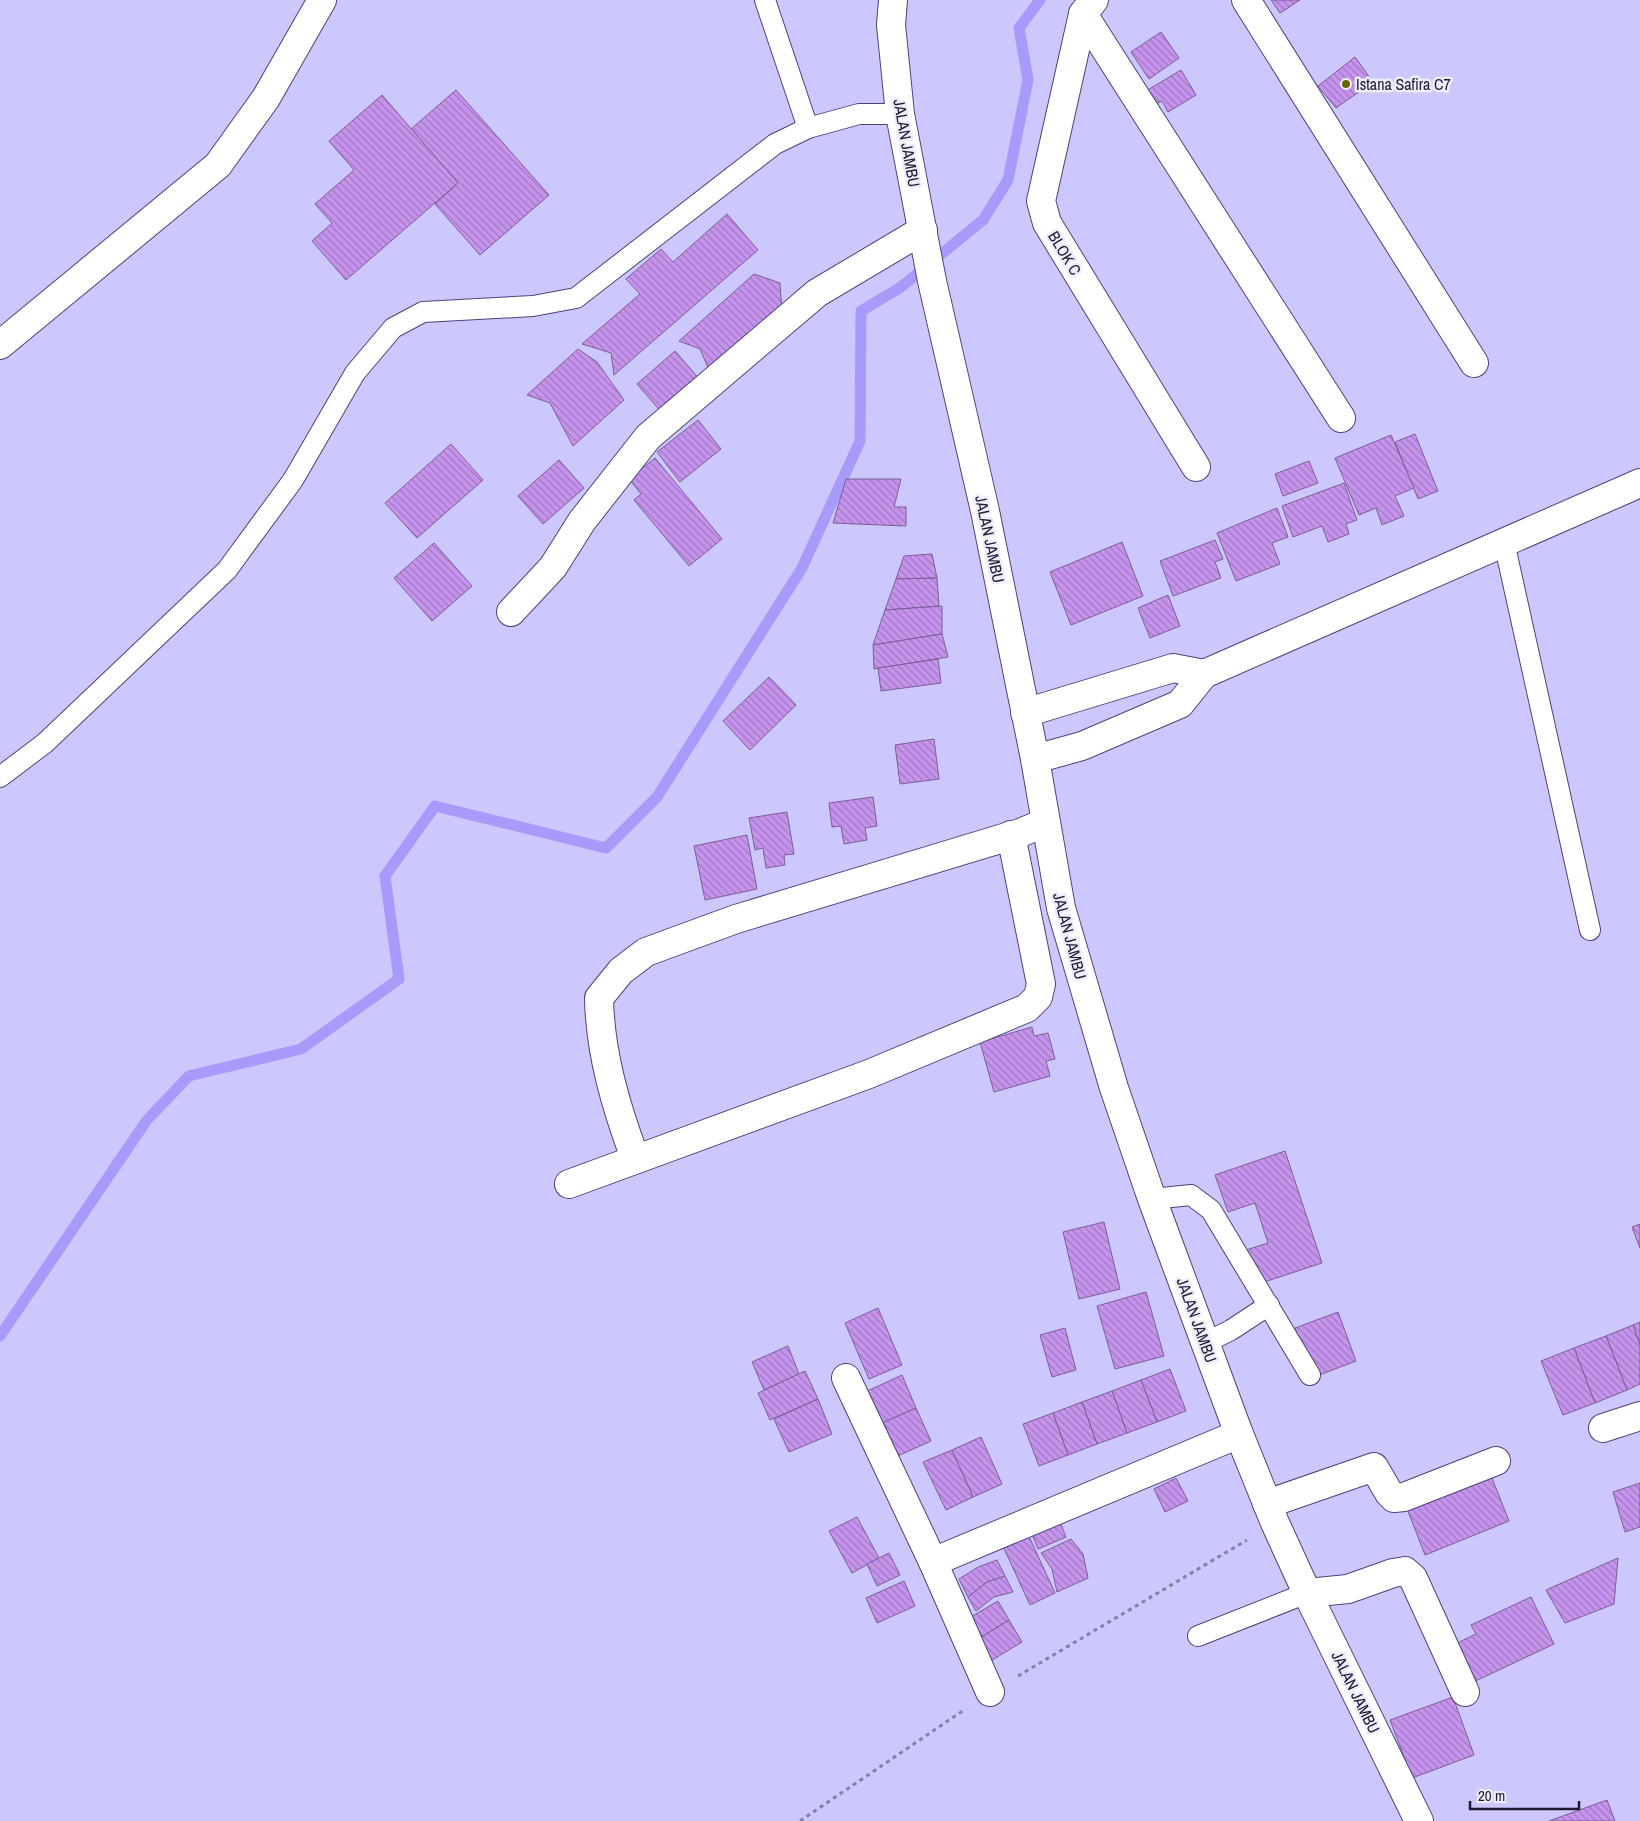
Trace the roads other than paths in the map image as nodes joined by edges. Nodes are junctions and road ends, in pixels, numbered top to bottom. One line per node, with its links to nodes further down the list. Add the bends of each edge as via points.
1 (322, 0): 9 (street, via 266,98 218,165)
2 (765, 0): 7 (lane)
3 (893, 0): 6 (street, JALAN JAMBU, via 891,25)
4 (1246, 0): 10 (street)
5 (1088, 7): 11 (street, BLOK C); 12 (street, BLOK C, via 1041,201 1047,223)
6 (900, 114): 7 (lane, via 859,114); 8 (street, JALAN JAMBU)
7 (808, 128): 19 (lane, via 775,144 576,298 534,306 423,312 393,328 355,373 293,480 227,570 45,743)
8 (924, 240): 15 (street, via 817,293 648,437 582,521 553,566); 17 (street, JALAN JAMBU, via 986,512)
9 (0, 345)
10 (1474, 363)
11 (1341, 418)
12 (1196, 466)
13 (1640, 482): 14 (street)
14 (1504, 542): 16 (street); 22 (lane)
15 (511, 612)
16 (1204, 674): 17 (street, via 1173,668); 18 (street, via 1180,704 1082,746)
17 (1025, 713): 18 (street, JALAN JAMBU)
18 (1035, 759): 20 (street, JALAN JAMBU)
19 (0, 777)
20 (1044, 823): 21 (street); 25 (street, JALAN JAMBU, via 1061,908 1114,1088)
21 (1011, 835): 23 (street, via 1041,984 1038,997 1027,1008 869,1074); 23 (street, via 736,919 646,952 621,971 599,998 600,1030 621,1119)
22 (1590, 930)
23 (635, 1158): 24 (street)
24 (569, 1184)
25 (1152, 1199): 26 (lane, via 1191,1195 1211,1210); 27 (street, JALAN JAMBU)
26 (1269, 1305): 27 (lane); 28 (lane)
27 (1205, 1343): 32 (street, JALAN JAMBU)
28 (1310, 1375)
29 (846, 1378): 35 (street)
30 (1640, 1416): 31 (street)
31 (1604, 1428)
32 (1239, 1434): 34 (street, JALAN JAMBU); 35 (street)
33 (1496, 1461): 34 (street, via 1394,1498 1374,1467)
34 (1271, 1513): 36 (street, JALAN JAMBU)
35 (933, 1562): 38 (street)
36 (1308, 1593): 37 (lane); 39 (street, via 1348,1589 1406,1571); 40 (street, JALAN JAMBU)
37 (1198, 1636)
38 (990, 1692)
39 (1465, 1692)
40 (1419, 1821)

